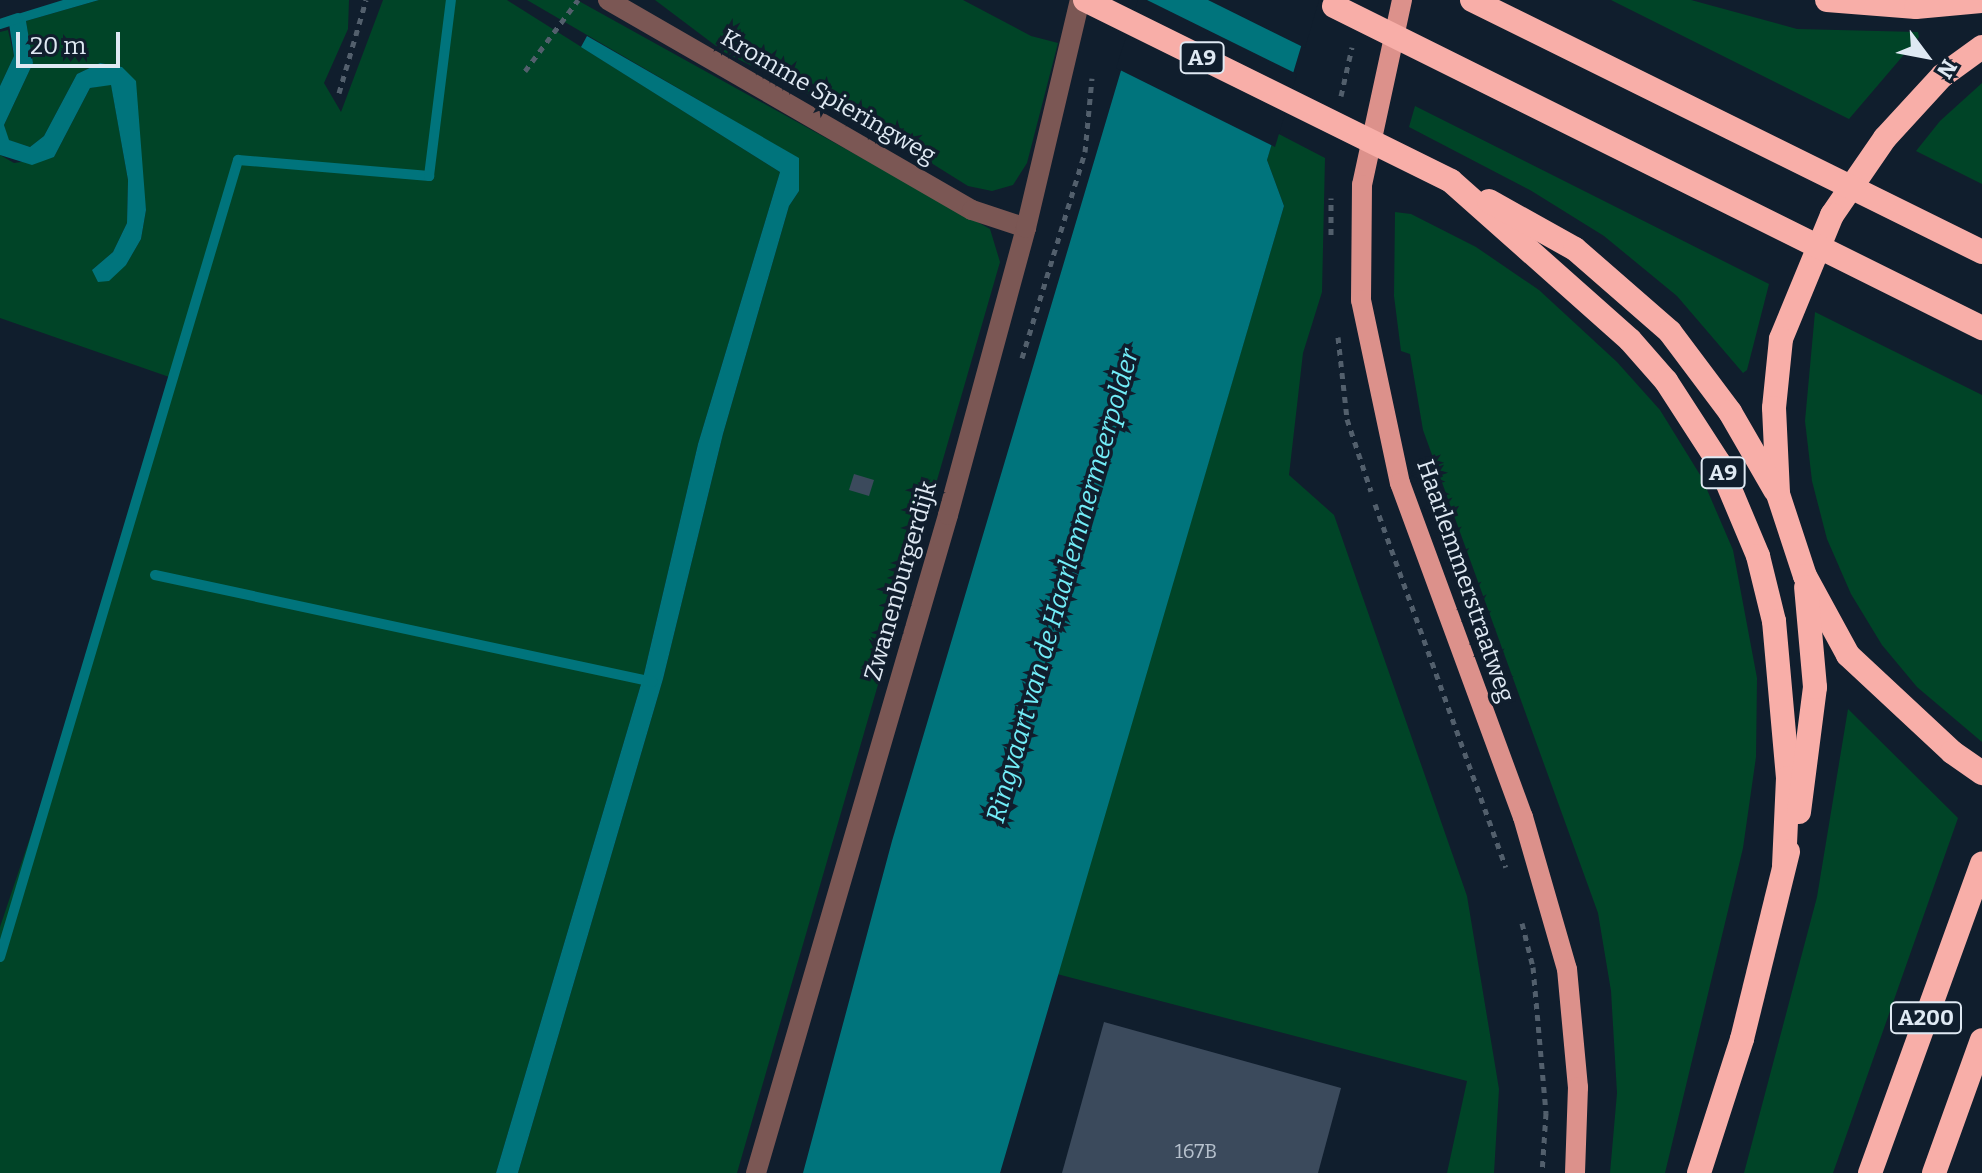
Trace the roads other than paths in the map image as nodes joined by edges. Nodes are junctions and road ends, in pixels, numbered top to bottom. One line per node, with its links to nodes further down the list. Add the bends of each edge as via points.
1 (608, 0): 10 (street, Kromme Spieringweg, via 972,210)
2 (1083, 0): 9 (highway, A9, bridge); 10 (street, Zwanenburgerdijk)
3 (1323, 0): 12 (highway, bridge)
4 (1402, 0): 20 (main road, Haarlemmerstraatweg, via 1362,185 1361,300 1400,483 1523,817 1567,969 1578,1087)
5 (1472, 0): 11 (highway, bridge)
6 (1827, 0): 7 (highway, via 1916,7)
7 (1982, 1)
8 (1982, 47): 13 (highway, A9, via 1942,76 1885,138 1832,215 1781,339 1774,408)
9 (1451, 181): 13 (highway, A9, via 1575,249 1632,295 1703,372); 17 (highway, A9, via 1630,340 1666,381 1719,463 1758,556 1774,621 1788,778)
10 (1026, 228): 19 (street, Zwanenburgerdijk)
11 (1982, 252)
12 (1982, 328)
13 (1778, 494): 14 (highway, A9)
14 (1805, 576): 15 (highway, A9, via 1848,655 1913,718); 17 (highway, via 1815,687 1806,779)
15 (1982, 773)
16 (1982, 864): 22 (highway, A200)
17 (1784, 865): 21 (highway, via 1742,1039)
18 (1982, 1040): 23 (highway, A200)
19 (756, 1173)
20 (1575, 1173)
21 (1699, 1173)
22 (1870, 1173)
23 (1934, 1173)

